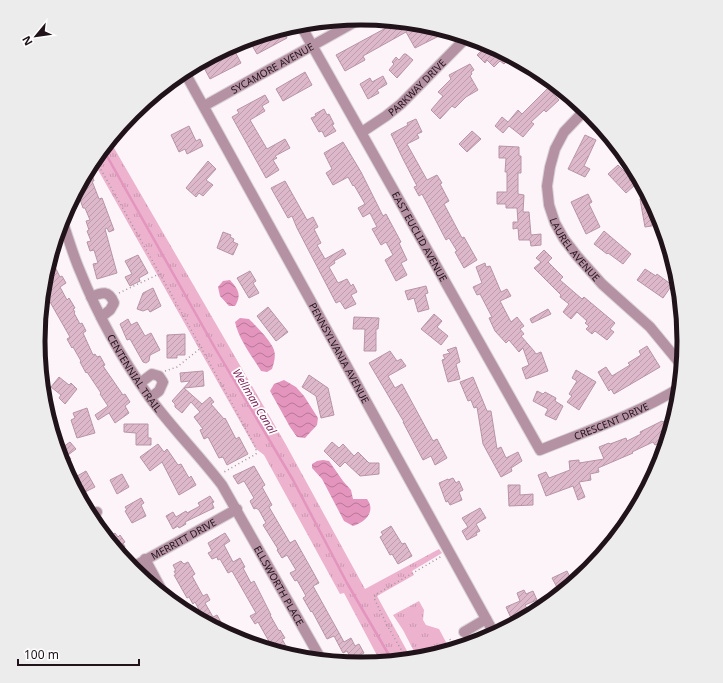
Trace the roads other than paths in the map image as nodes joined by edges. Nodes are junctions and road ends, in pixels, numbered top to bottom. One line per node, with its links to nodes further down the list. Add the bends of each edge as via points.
1 (348, 26): 4 (street, SYCAMORE AVENUE)
2 (304, 30): 4 (street, EAST EUCLID AVENUE)
3 (462, 42): 8 (street, PARKWAY DRIVE, via 401,104)
4 (312, 45): 6 (street, SYCAMORE AVENUE); 8 (street, EAST EUCLID AVENUE)
5 (187, 77): 6 (street, PENNSYLVANIA AVENUE)
6 (204, 106): 21 (street, PENNSYLVANIA AVENUE)
7 (581, 114): 12 (street, LAUREL AVENUE, via 564,132 555,149 550,167 549,205 555,223 577,256 602,284 650,327)
8 (362, 132): 16 (street, EAST EUCLID AVENUE)
9 (66, 230): 10 (street, CENTENNIAL TRAIL)
10 (91, 297): 11 (street, CENTENNIAL TRAIL); 11 (street, via 99,293 112,297 114,303 110,310)
11 (101, 316): 13 (street, CENTENNIAL TRAIL, via 124,360)
12 (677, 361)
13 (140, 383): 15 (street, CENTENNIAL TRAIL); 15 (street, via 152,374 159,376 163,382 159,391)
14 (674, 391): 16 (street, CRESCENT DRIVE, via 637,411)
15 (150, 398): 17 (street, CENTENNIAL TRAIL, via 216,477)
16 (540, 450)
17 (237, 510): 18 (street, MERRITT DRIVE); 24 (street, ELLSWORTH PLACE)
18 (146, 560): 19 (street, MERRITT DRIVE); 20 (street)
19 (138, 565)
20 (159, 584)
21 (486, 619): 22 (street, PENNSYLVANIA AVENUE); 23 (street)
22 (492, 630)
23 (464, 632)
24 (318, 655)

